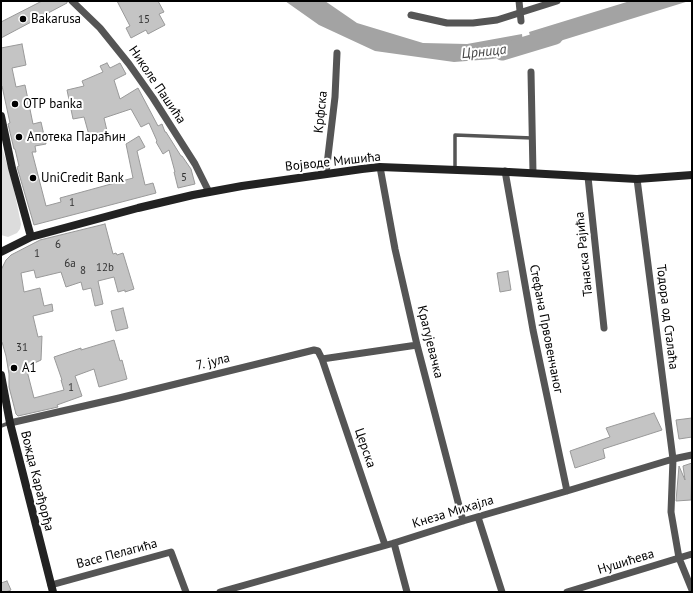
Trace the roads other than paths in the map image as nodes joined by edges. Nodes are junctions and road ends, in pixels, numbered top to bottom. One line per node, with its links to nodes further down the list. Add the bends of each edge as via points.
1 (72, 1): 19 (street, Николе Пашића, via 100,28 129,64 195,164)
2 (519, 1): 4 (street)
3 (557, 1): 4 (street)
4 (520, 12): 5 (street, via 497,20 473,23 446,23); 6 (street)
5 (411, 15)
6 (521, 21)
7 (337, 52): 14 (street, Крфска, via 335,97)
8 (531, 72): 10 (street)
9 (1, 116): 20 (main road)
10 (532, 138): 12 (lane, via 455,135); 15 (street)
11 (380, 167): 12 (main road, Војводе Мишића); 14 (main road, Војводе Мишића); 23 (street, Крагујевачка)
12 (455, 170): 13 (main road, Војводе Мишића)
13 (505, 172): 15 (main road, Војводе Мишића); 30 (street, Стефана Првовенчаног, via 533,330)
14 (326, 173): 19 (main road, Војводе Мишића)
15 (533, 173): 17 (main road, Војводе Мишића)
16 (692, 175): 18 (main road, Војводе Мишића)
17 (588, 177): 18 (main road, Војводе Мишића); 22 (street, Танаска Рајића)
18 (637, 179): 29 (street, Тодора од Сталаћа)
19 (209, 192): 20 (main road, Војводе Мишића, via 138,208)
20 (31, 238): 21 (main road)
21 (1, 251)
22 (604, 328)
23 (417, 345): 24 (street); 32 (street, Крагујевачка)
24 (322, 359): 26 (street, 7. јула, via 318,351 314,350); 34 (street, Церска)
25 (1, 375): 26 (main road, Вожда Карађорђа)
26 (10, 423): 27 (lane); 37 (main road, Вожда Карађорђа)
27 (1, 426)
28 (692, 455): 29 (street, Кнеза Михајла)
29 (673, 459): 30 (street, Кнеза Михајла); 36 (street, Тодора од Сталаћа, via 671,512)
30 (567, 491): 31 (street, Кнеза Михајла)
31 (478, 517): 32 (street, Кнеза Михајла); 42 (street)
32 (463, 521): 33 (street, Кнеза Михајла)
33 (394, 543): 34 (street, Кнеза Михајла); 41 (street)
34 (385, 545): 40 (street, Кнеза Михајла)
35 (692, 554): 36 (street, Нушићева)
36 (679, 558): 38 (street, Тодора од Сталаћа); 43 (street, Нушићева)
37 (52, 588): 39 (street, Васе Пелагића, via 170,552)
38 (692, 590)
39 (186, 592)
40 (220, 592)
41 (407, 592)
42 (502, 592)
43 (567, 592)

